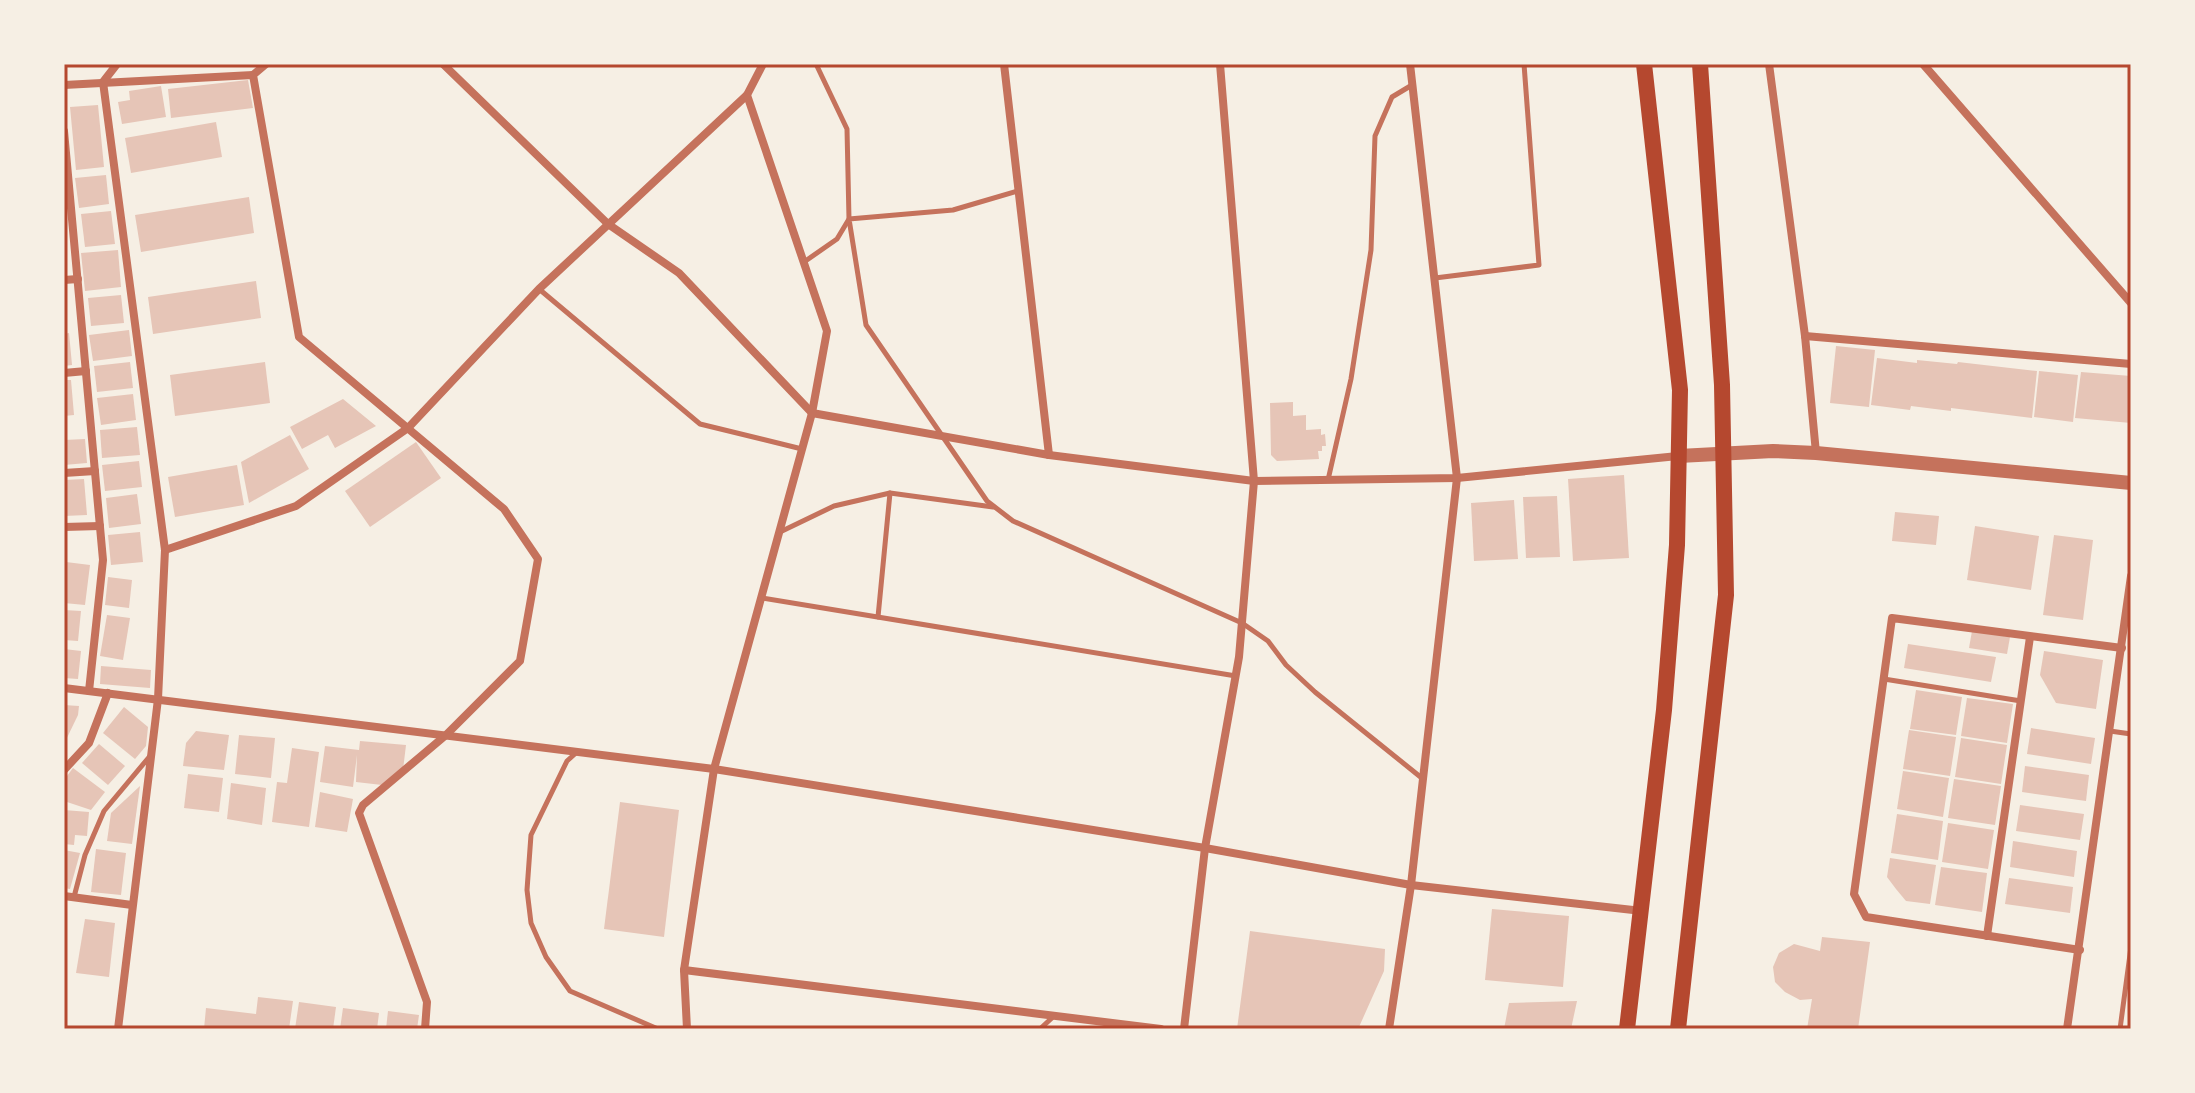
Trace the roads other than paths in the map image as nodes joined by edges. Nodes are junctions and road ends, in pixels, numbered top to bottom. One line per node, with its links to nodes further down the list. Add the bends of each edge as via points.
1 (117, 64): 17 (street)
2 (236, 64): 15 (street)
3 (266, 64): 16 (street)
4 (443, 64): 25 (street)
5 (763, 64): 20 (street)
6 (816, 64): 24 (lane, via 847,129)
7 (1004, 64): 23 (street)
8 (1220, 64): 48 (street)
9 (1410, 64): 19 (street)
10 (1524, 64): 27 (lane, via 1539,265)
11 (1644, 64): 43 (main road, via 1680,390)
12 (1700, 64): 41 (main road)
13 (1769, 64): 32 (street)
14 (1923, 64): 31 (street)
15 (240, 75): 16 (street); 17 (street)
16 (253, 75): 37 (street, via 299,337)
17 (103, 82): 18 (street); 55 (street)
18 (64, 85)
19 (1412, 85): 27 (street); 47 (lane, via 1392,97 1375,136 1371,250 1351,379)
20 (747, 95): 25 (street); 26 (street)
21 (64, 131): 22 (street)
22 (66, 184): 28 (street)
23 (1019, 191): 24 (lane, via 953,210); 42 (street)
24 (849, 219): 26 (lane, via 837,239); 38 (lane, via 866,325)
25 (608, 224): 30 (street); 36 (street, via 679,273)
26 (804, 262): 36 (street, via 827,331)
27 (1434, 278): 46 (street)
28 (78, 279): 29 (street); 34 (street)
29 (64, 280)
30 (539, 289): 37 (street); 39 (lane, via 700,424)
31 (2131, 303)
32 (1805, 336): 33 (street); 40 (street)
33 (2131, 364)
34 (86, 371): 35 (street); 44 (street)
35 (64, 373)
36 (812, 413): 38 (street); 39 (street)
37 (408, 428): 55 (street, via 296,506); 71 (street, via 504,509 538,559 520,661)
38 (942, 436): 42 (street); 51 (lane)
39 (802, 449): 54 (street)
40 (1816, 453): 41 (street); 49 (street)
41 (1723, 454): 43 (street); 97 (main road, via 1726,595)
42 (1049, 455): 48 (street)
43 (1679, 456): 46 (street); 82 (main road, via 1664,710)
44 (95, 471): 45 (street); 52 (street)
45 (64, 473)
46 (1457, 478): 47 (street); 76 (street)
47 (1328, 480): 48 (street)
48 (1254, 481): 59 (street)
49 (2131, 483)
50 (890, 493): 51 (lane); 54 (lane, via 834,506); 58 (lane)
51 (995, 507): 59 (lane, via 1013,521)
52 (100, 526): 53 (street); 65 (street, via 103,560)
53 (64, 527)
54 (779, 533): 57 (street)
55 (165, 550): 67 (street)
56 (2131, 576): 61 (street)
57 (761, 598): 58 (lane); 74 (street)
58 (878, 617): 62 (lane)
59 (1242, 623): 62 (street); 76 (lane, via 1268,641 1315,692)
60 (2030, 637): 61 (street); 63 (street, via 1892,618); 68 (street)
61 (2122, 648): 69 (street)
62 (1236, 676): 77 (street)
63 (1884, 679): 68 (lane); 83 (street, via 1854,894 1866,917)
64 (64, 688): 65 (street)
65 (89, 691): 66 (street)
66 (108, 693): 67 (street); 75 (street, via 89,743)
67 (158, 699): 71 (street); 73 (street)
68 (2021, 701): 83 (street)
69 (2110, 731): 70 (lane); 85 (street)
70 (2131, 734)
71 (446, 735): 72 (street); 89 (street, via 359,813 427,1002)
72 (577, 752): 74 (street); 90 (lane, via 567,761 531,835 531,923 570,991)
73 (151, 756): 80 (lane, via 104,811); 81 (street)
74 (714, 769): 77 (street); 86 (street)
75 (64, 770)
76 (1423, 779): 78 (street)
77 (1205, 848): 78 (street); 94 (street)
78 (1411, 885): 82 (street); 95 (street)
79 (64, 896): 80 (street)
80 (74, 897): 81 (street)
81 (132, 905): 88 (street)
82 (1642, 911): 96 (main road)
83 (1987, 936): 85 (street)
84 (2131, 947): 99 (lane)
85 (2080, 950): 98 (street)
86 (684, 970): 87 (street); 91 (street)
87 (1054, 1016): 92 (lane); 93 (street)
88 (118, 1029)
89 (425, 1029)
90 (658, 1029)
91 (687, 1029)
92 (1040, 1029)
93 (1161, 1029)
94 (1184, 1029)
95 (1389, 1029)
96 (1627, 1029)
97 (1678, 1029)
98 (2067, 1029)
99 (2120, 1029)

